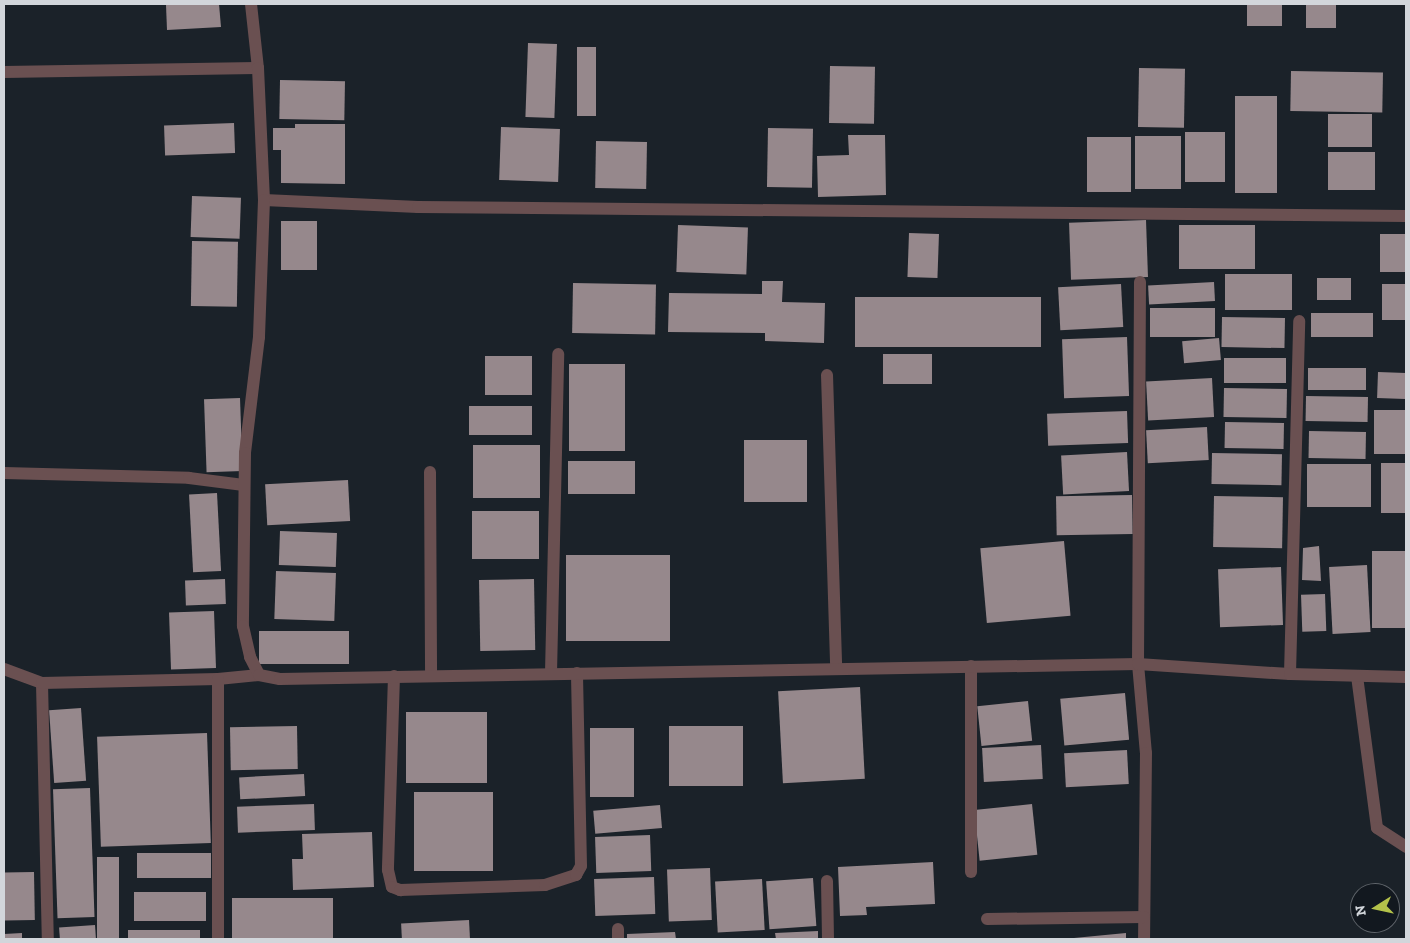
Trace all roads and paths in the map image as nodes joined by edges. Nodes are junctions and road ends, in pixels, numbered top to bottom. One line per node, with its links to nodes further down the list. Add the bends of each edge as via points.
1 (251, 4): 2 (street)
2 (258, 68): 3 (street); 4 (street)
3 (4, 72)
4 (264, 200): 5 (street, via 418,207); 12 (street, via 259,337)
5 (1406, 216)
6 (1140, 282): 13 (street)
7 (1299, 321): 19 (street)
8 (558, 354): 17 (street)
9 (827, 375): 15 (street)
10 (4, 472): 12 (street, via 189,478)
11 (430, 472): 21 (street)
12 (244, 485): 20 (street, via 243,626 250,657)
13 (1138, 664): 14 (street); 19 (street); 30 (street, via 1146,753)
14 (971, 666): 15 (street); 28 (street)
15 (836, 668): 18 (street)
16 (4, 669): 26 (street)
17 (551, 673): 18 (street); 21 (street)
18 (577, 673): 22 (street, via 581,866 576,875 545,885 400,890 392,887 388,870)
19 (1290, 674): 23 (street)
20 (259, 675): 22 (street, via 280,679); 25 (street)
21 (431, 675): 22 (street)
22 (394, 676)
23 (1358, 676): 24 (street); 27 (street, via 1377,828)
24 (1406, 677)
25 (218, 679): 26 (street); 33 (street)
26 (42, 682): 32 (street)
27 (1406, 847)
28 (971, 872)
29 (827, 881): 34 (street)
30 (1144, 917): 31 (street); 35 (street)
31 (988, 919)
32 (48, 939)
33 (218, 939)
34 (828, 939)
35 (1144, 939)

